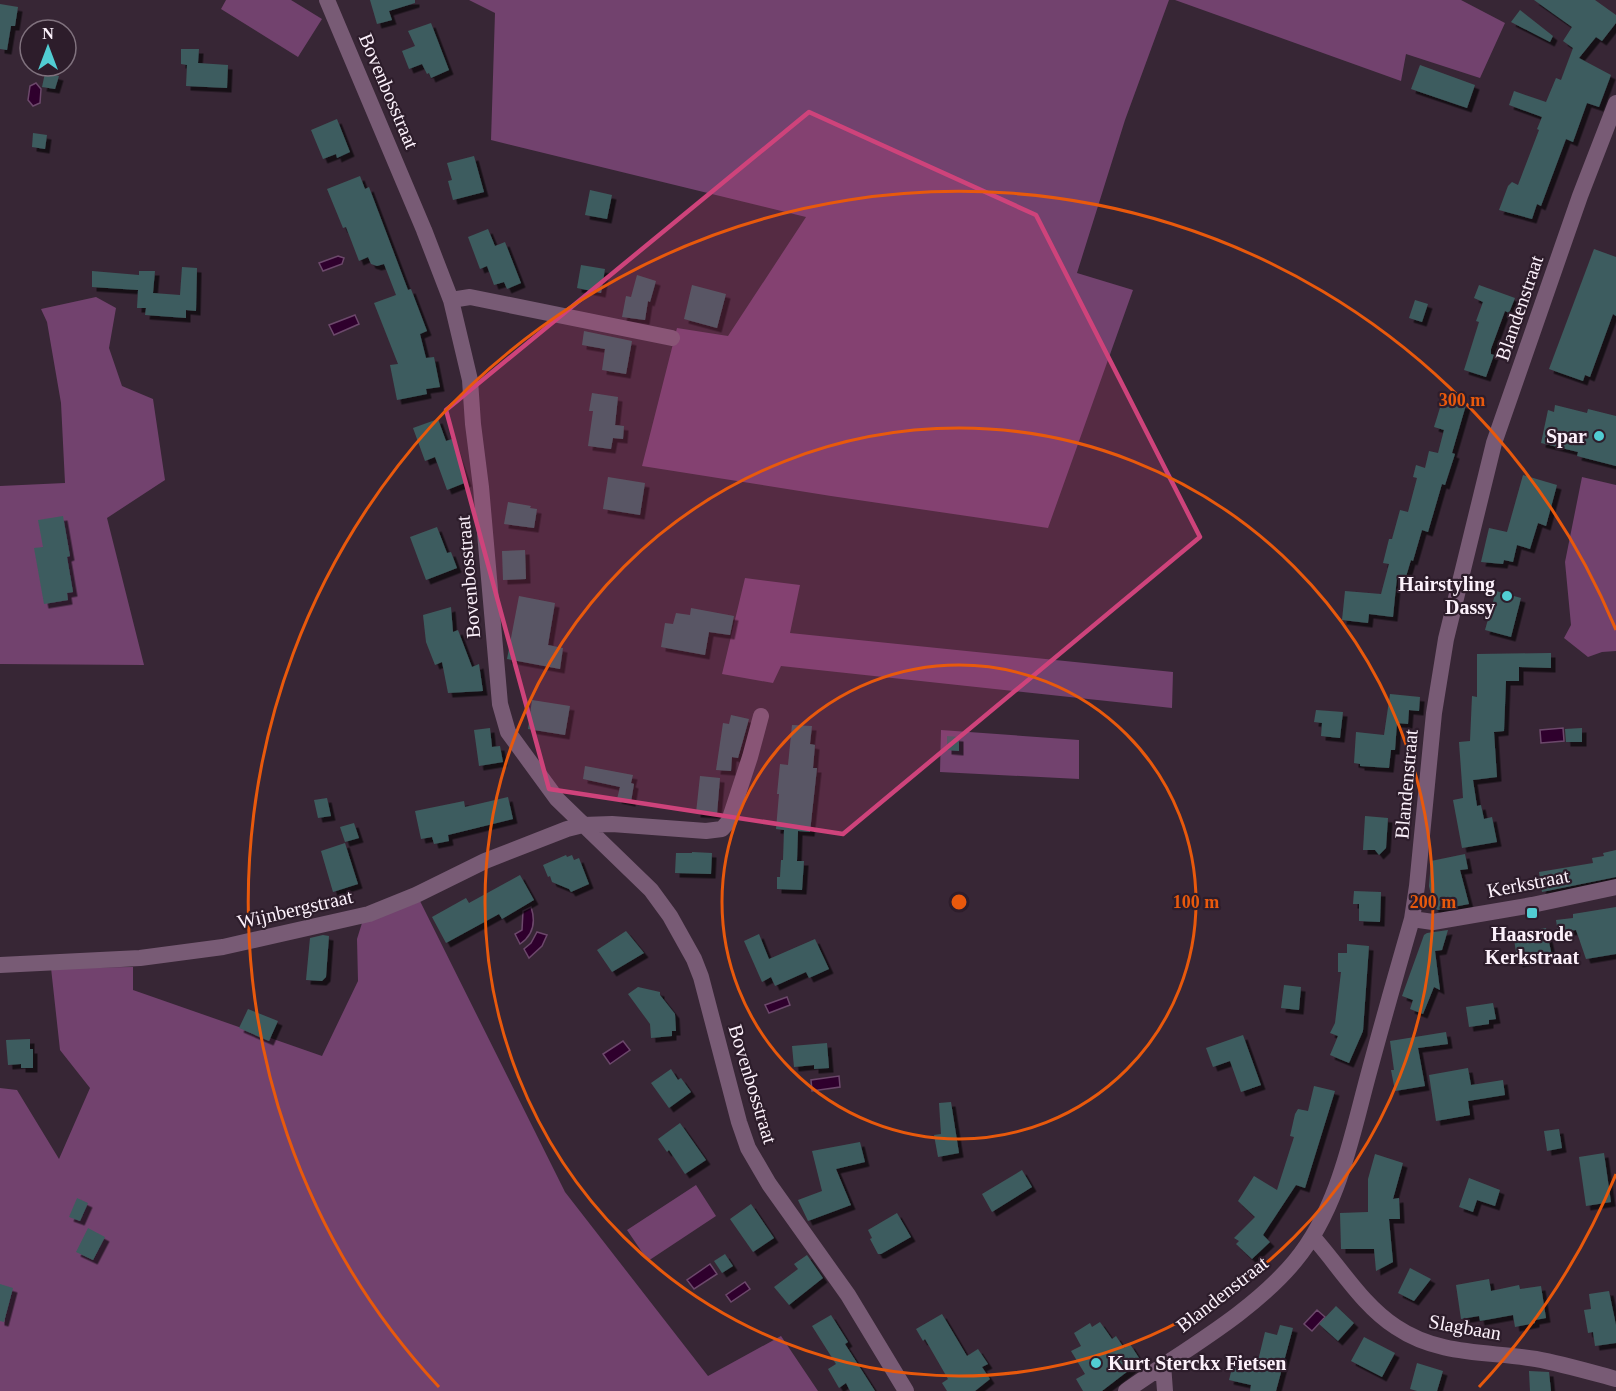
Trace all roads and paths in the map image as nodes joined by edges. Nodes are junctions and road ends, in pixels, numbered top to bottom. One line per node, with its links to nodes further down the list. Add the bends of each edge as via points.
1 (327, 0): 3 (street, Bovenbosstraat)
2 (1616, 103): 8 (street, Blandenstraat, via 1494,442 1446,639)
3 (451, 300): 4 (street, via 470,297); 6 (street, Bovenbosstraat, via 470,380 500,704 508,732 557,799)
4 (672, 338)
5 (760, 716): 6 (street, via 729,821 722,829)
6 (583, 825): 9 (street, Wijnbergstraat, via 485,861 369,914 223,947 140,958); 13 (street, Bovenbosstraat, via 651,890 686,942 701,977 748,1148 848,1296)
7 (1616, 886): 8 (street, Kerkstraat, via 1433,922)
8 (1412, 919): 10 (street, Blandenstraat, via 1336,1186)
9 (0, 965)
10 (1313, 1237): 11 (street, Blandenstraat, via 1261,1294); 12 (street, Slagbaan, via 1377,1312 1418,1341 1443,1348 1538,1359)
11 (1163, 1364): 14 (street, Blandenstraat); 15 (street)
12 (1616, 1379)
13 (906, 1391)
14 (1126, 1391)
15 (1165, 1391)

